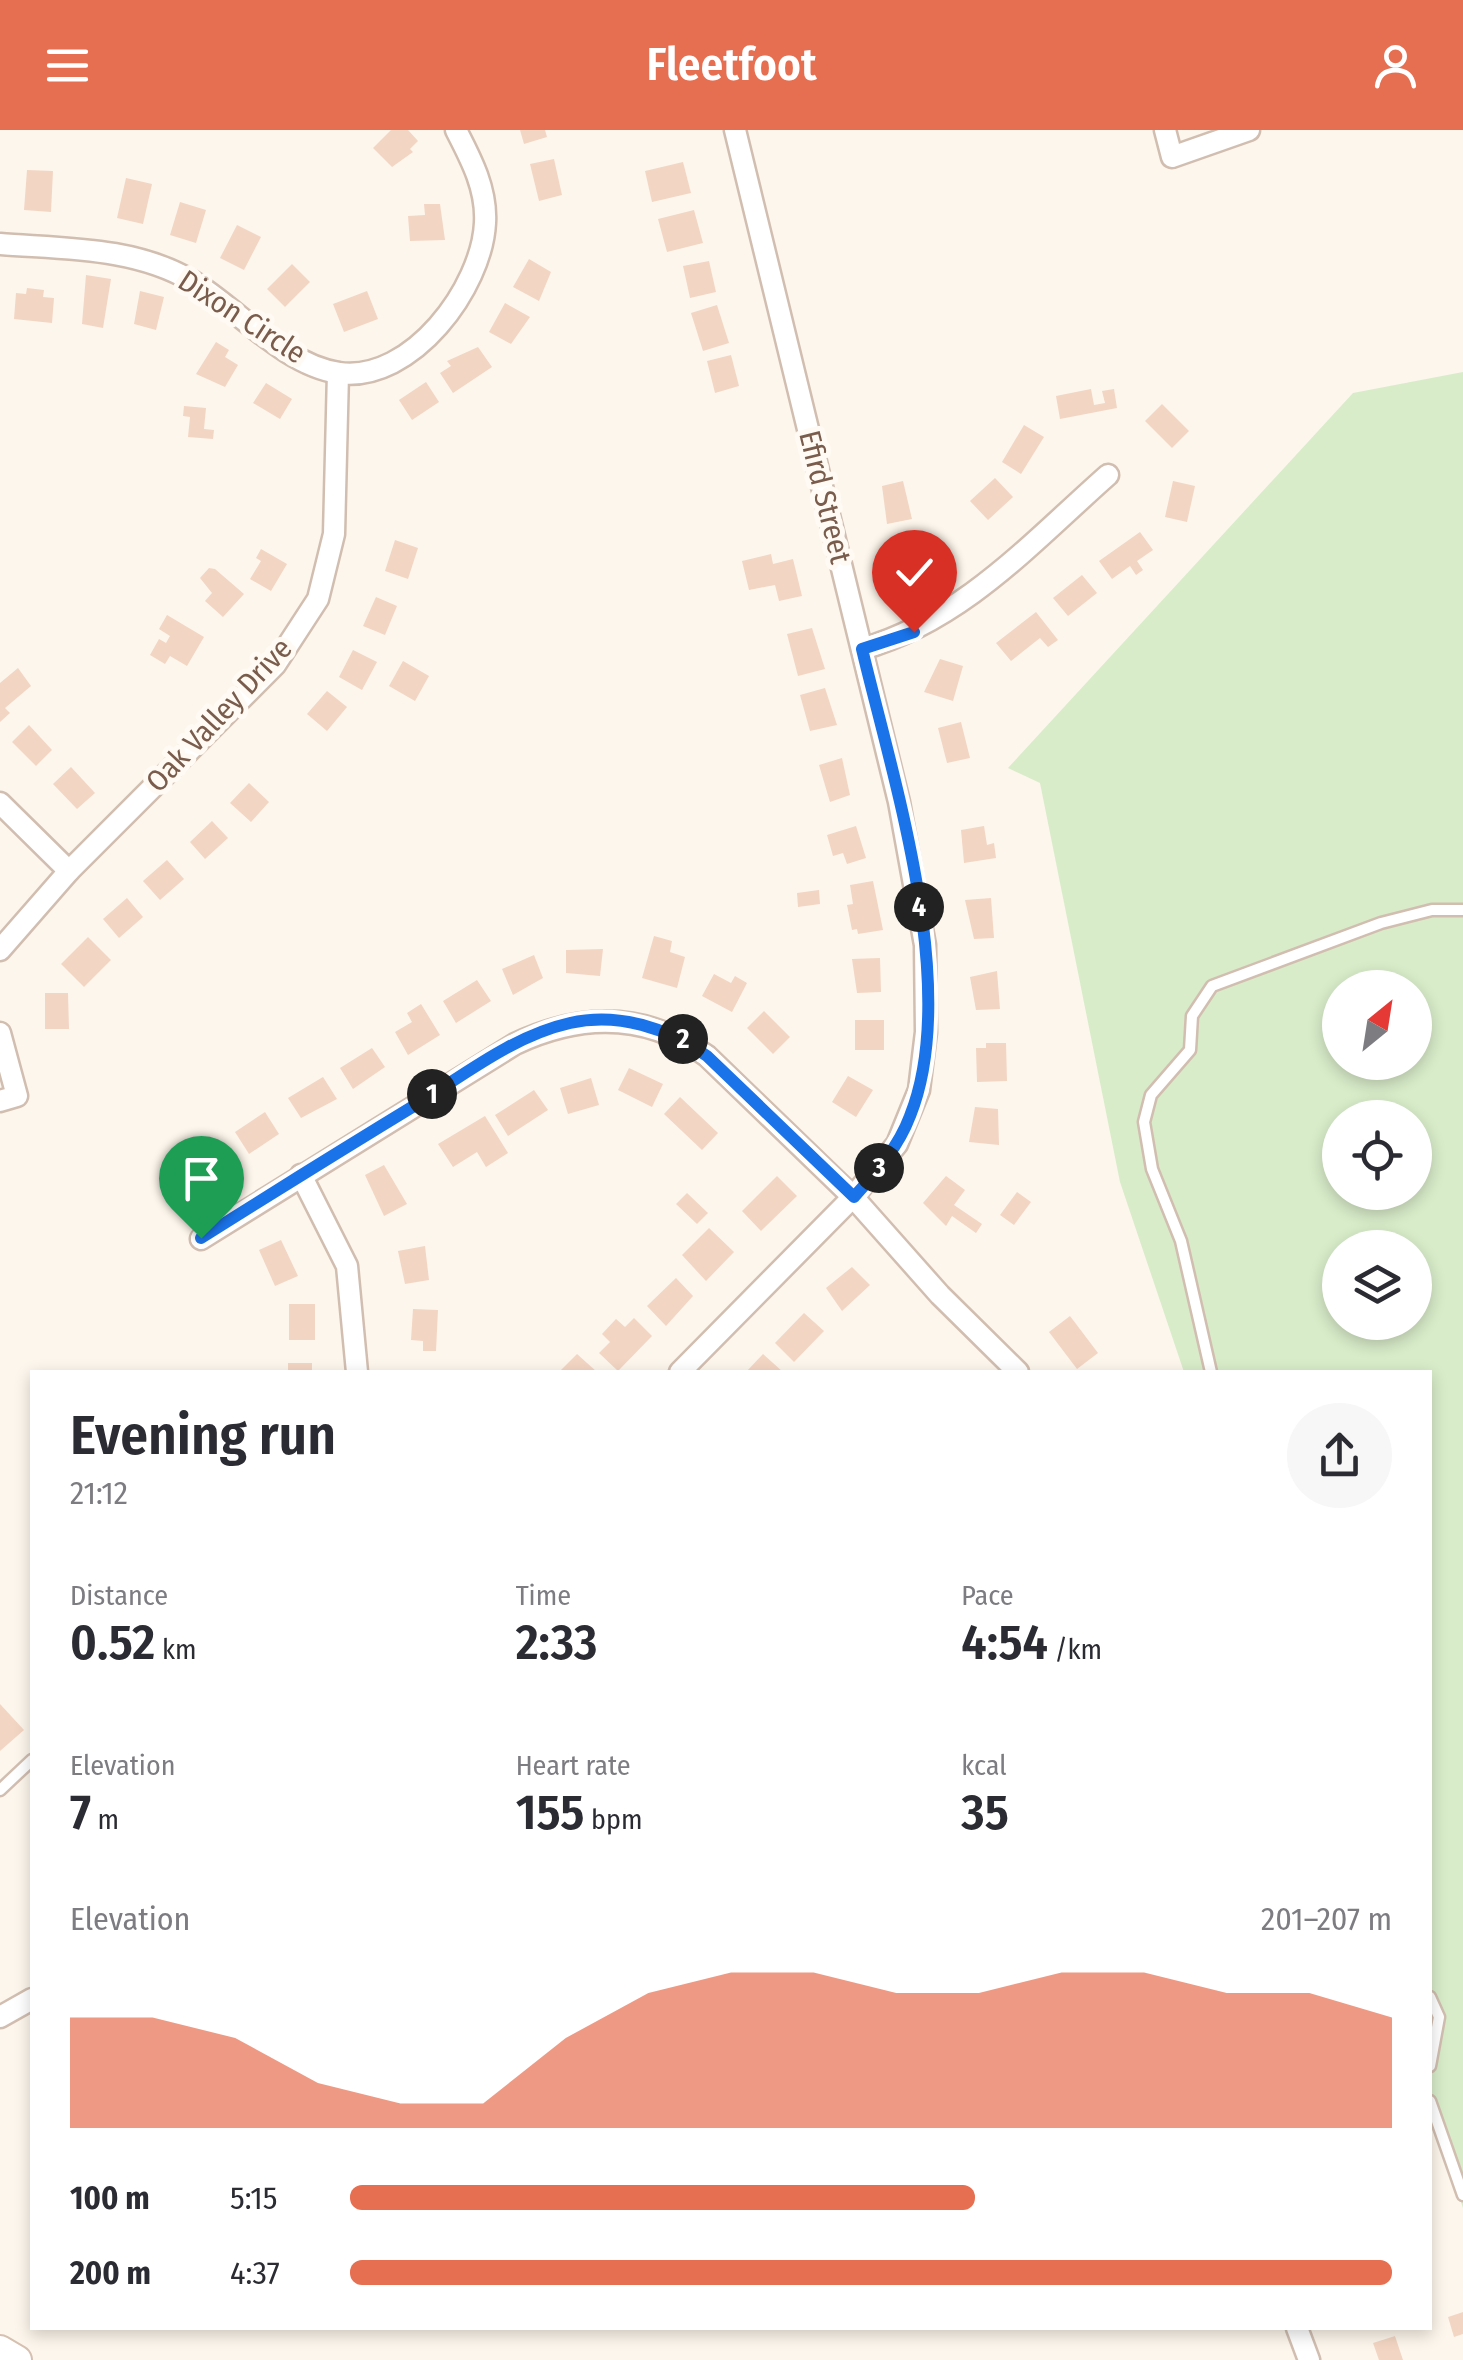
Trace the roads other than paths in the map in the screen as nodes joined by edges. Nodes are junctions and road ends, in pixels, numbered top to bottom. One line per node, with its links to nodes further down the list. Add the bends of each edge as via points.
1 (456, 130): 6 (street, Dixon Circle, via 482,190 486,219 471,274 439,323 402,356 356,373)
2 (735, 130): 8 (street, Efird Street)
3 (1165, 130): 4 (street, via 1172,157)
4 (1250, 130)
5 (0, 244): 6 (street, Dixon Circle, via 109,254 165,268 286,349)
6 (338, 372): 10 (street, Oak Valley Drive, via 334,534 318,598 275,665)
7 (1108, 475): 8 (street, via 961,605 914,632)
8 (862, 649): 16 (street, Efird Street, via 920,916 927,1003 924,1062 910,1118)
9 (0, 803): 10 (street)
10 (69, 871): 12 (street, Oak Valley Drive)
11 (1463, 910): 21 (lane, via 1394,919 1212,986 1192,1016 1190,1050 1150,1095 1144,1122)
12 (0, 950)
13 (0, 1033): 14 (street, via 17,1096)
14 (0, 1101)
15 (301, 1175): 16 (street, via 515,1044 599,1019 683,1039); 17 (street); 18 (street, via 348,1266)
16 (854, 1197): 19 (street, Efird Street); 20 (street)
17 (201, 1238)
18 (358, 1370)
19 (682, 1370)
20 (1016, 1370)
21 (1211, 1370)
22 (30, 1762): 23 (lane)
23 (0, 1790)
24 (30, 2001): 26 (street)
25 (1432, 2001): 27 (lane, via 1439,2017)
26 (0, 2017)
27 (1432, 2055)
28 (1432, 2108): 29 (lane)
29 (1463, 2195)
30 (1298, 2330): 33 (street)
31 (0, 2350): 32 (main road)
32 (16, 2360)
33 (1309, 2360)

